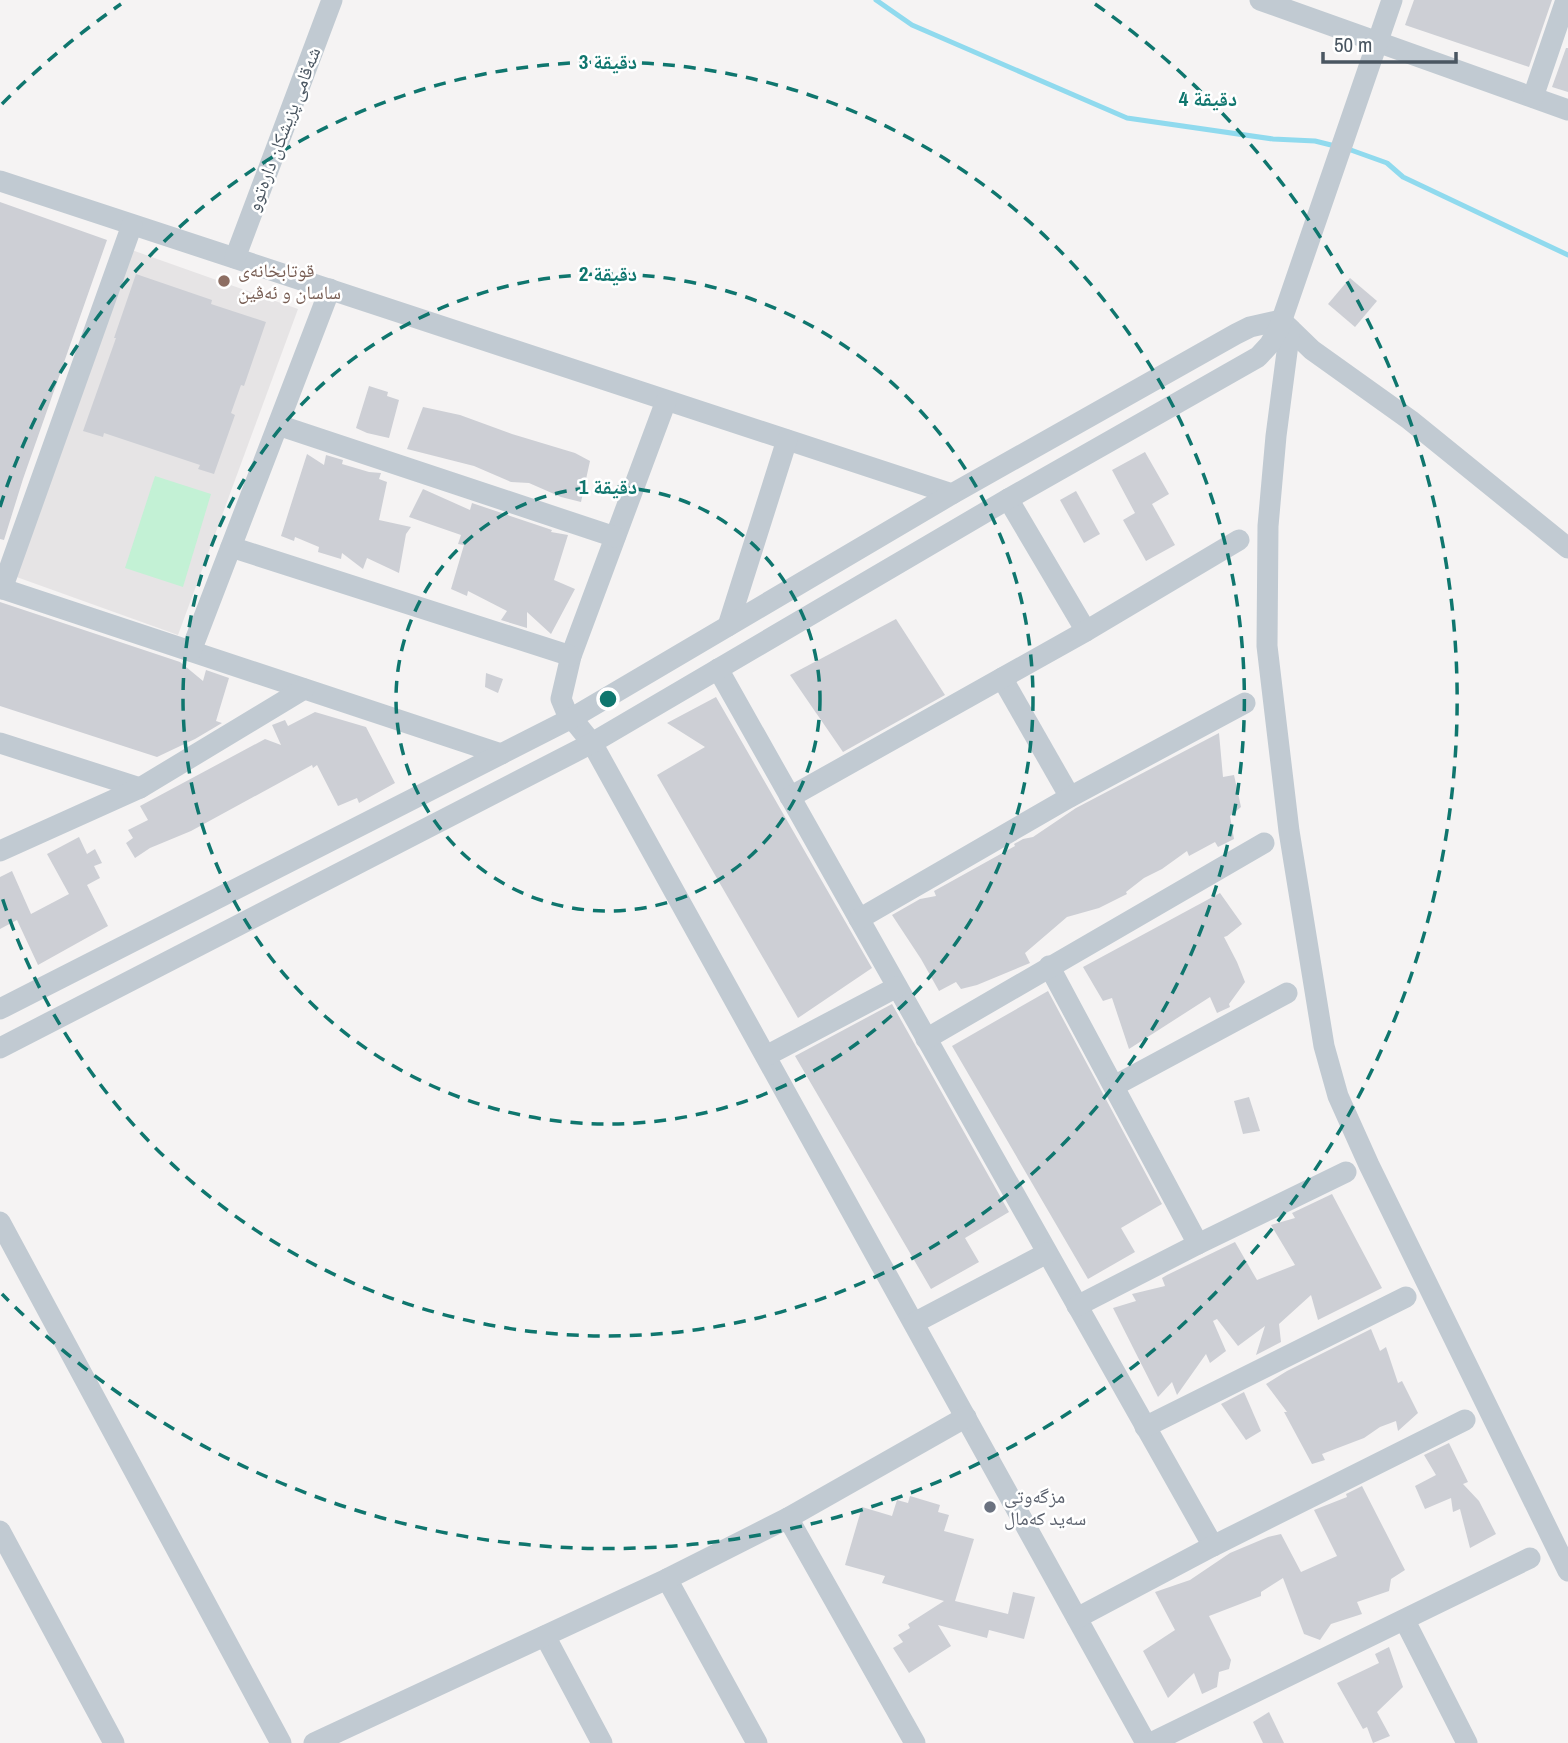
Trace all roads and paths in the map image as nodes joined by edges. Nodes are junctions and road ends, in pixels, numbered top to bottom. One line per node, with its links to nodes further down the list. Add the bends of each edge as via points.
1 (332, 0): 10 (street, شەقامی پزیشکان دارەتوو)
2 (1260, 0): 5 (street)
3 (1392, 0): 5 (street)
4 (1566, 0): 6 (street)
5 (1378, 41): 6 (street); 12 (street)
6 (1533, 97): 7 (street)
7 (1568, 110)
8 (0, 181): 9 (street)
9 (132, 225): 10 (street); 22 (street)
10 (234, 258): 11 (street)
11 (330, 289): 13 (street); 14 (street)
12 (1286, 324): 16 (street, via 1258,324 1236,334); 17 (street, via 1258,357); 21 (street); 60 (street, via 1268,526 1267,646 1289,831 1324,1046 1338,1096 1369,1165)
13 (666, 401): 15 (street); 18 (street)
14 (278, 425): 18 (street); 20 (street)
15 (787, 440): 16 (street); 23 (street)
16 (951, 494): 23 (street)
17 (1008, 499): 24 (street); 27 (street)
18 (615, 537): 26 (street)
19 (1239, 540): 24 (street)
20 (231, 547): 25 (street); 26 (street)
21 (1568, 548)
22 (1, 588): 25 (street)
23 (728, 626): 31 (street)
24 (1086, 631): 28 (street)
25 (191, 651): 29 (street)
26 (571, 656): 31 (street, via 561,694)
27 (718, 669): 33 (street); 36 (street)
28 (1002, 678): 36 (street); 37 (street)
29 (304, 689): 34 (street); 35 (street)
30 (1245, 703): 37 (street)
31 (572, 718): 33 (street); 34 (street)
32 (0, 743): 35 (street)
33 (592, 743): 46 (street); 47 (street)
34 (500, 754): 44 (street)
35 (140, 788): 39 (street)
36 (790, 797): 40 (street)
37 (1070, 797): 40 (street)
38 (1264, 843): 41 (street)
39 (0, 851)
40 (859, 919): 42 (street)
41 (1049, 966): 45 (street); 48 (street)
42 (897, 987): 45 (street); 47 (street)
43 (1287, 993): 48 (street)
44 (0, 1009)
45 (926, 1039): 52 (street)
46 (0, 1048)
47 (766, 1056): 55 (street)
48 (1114, 1086): 51 (street)
49 (1346, 1172): 51 (street)
50 (0, 1222): 70 (street)
51 (1198, 1244): 54 (street)
52 (1047, 1253): 54 (street); 55 (street)
53 (1406, 1297): 58 (street)
54 (1077, 1306): 58 (street)
55 (914, 1323): 56 (street)
56 (966, 1417): 59 (street); 66 (street)
57 (1465, 1420): 62 (street)
58 (1145, 1427): 62 (street)
59 (788, 1518): 65 (street); 74 (street)
60 (1560, 1536): 64 (street)
61 (2, 1538): 69 (street)
62 (1213, 1546): 66 (street)
63 (1530, 1558): 67 (street)
64 (1568, 1571)
65 (667, 1579): 68 (street); 73 (street)
66 (1077, 1618): 75 (street)
67 (1405, 1620): 75 (street); 76 (street)
68 (545, 1636): 71 (street); 72 (street)
69 (114, 1743)
70 (281, 1743)
71 (314, 1743)
72 (602, 1743)
73 (757, 1743)
74 (915, 1743)
75 (1149, 1743)
76 (1467, 1743)

